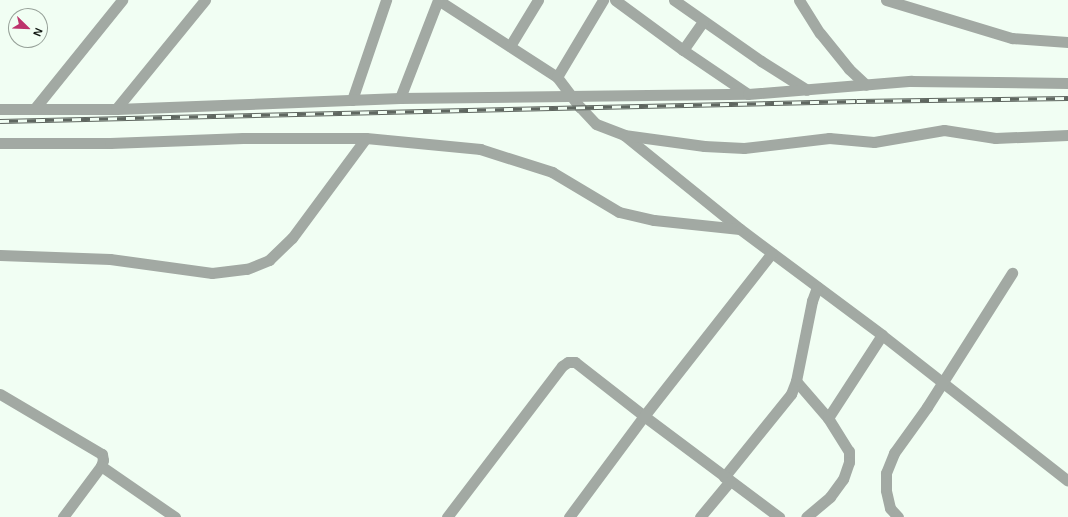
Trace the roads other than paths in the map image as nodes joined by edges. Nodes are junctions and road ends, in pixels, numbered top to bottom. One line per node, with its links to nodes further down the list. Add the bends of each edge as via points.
1 (122, 0): 24 (street)
2 (205, 0): 25 (street)
3 (386, 0): 22 (street)
4 (438, 0): 13 (street); 21 (street)
5 (538, 0): 13 (street)
6 (603, 0): 15 (street)
7 (615, 0): 14 (street)
8 (674, 0): 11 (street)
9 (799, 0): 17 (street, via 820,33 849,69)
10 (886, 0): 12 (street, via 1012,38)
11 (703, 21): 14 (street); 18 (street)
12 (1068, 42)
13 (510, 46): 15 (street)
14 (683, 50): 19 (street)
15 (557, 77): 20 (street)
16 (1068, 83): 17 (street, via 911,81)
17 (866, 84): 18 (street)
18 (807, 90): 19 (street)
19 (748, 94): 20 (street)
20 (572, 96): 21 (street); 26 (street, via 596,124)
21 (400, 98): 22 (street)
22 (352, 100): 25 (street)
23 (1, 108): 24 (street)
24 (35, 108): 25 (street)
25 (116, 109)
26 (624, 135): 27 (street, via 704,146 744,148 829,138 874,142 944,130 995,138); 30 (street)
27 (1068, 135)
28 (366, 138): 29 (street); 30 (street, via 480,149 552,172 619,212 654,220); 32 (street, via 292,238 269,260 247,268 212,273 110,259)
29 (0, 143)
30 (740, 229): 31 (street)
31 (772, 253): 34 (street); 39 (street)
32 (0, 255)
33 (1012, 273): 37 (street)
34 (817, 287): 35 (street); 36 (street)
35 (882, 335): 37 (street); 40 (street)
36 (796, 381): 40 (street); 42 (street, via 790,394)
37 (942, 382): 43 (street); 51 (street, via 894,453 886,473 890,508)
38 (0, 394): 41 (street, via 102,454)
39 (644, 416): 42 (street); 46 (street, via 575,362 568,362 562,366); 47 (street)
40 (828, 418): 50 (street, via 849,451 849,462 843,480 830,497)
41 (101, 466): 44 (street); 45 (street)
42 (727, 479): 48 (street); 49 (street)
43 (1068, 481)
44 (64, 517)
45 (175, 517)
46 (447, 517)
47 (569, 517)
48 (700, 517)
49 (779, 517)
50 (806, 517)
51 (898, 517)

